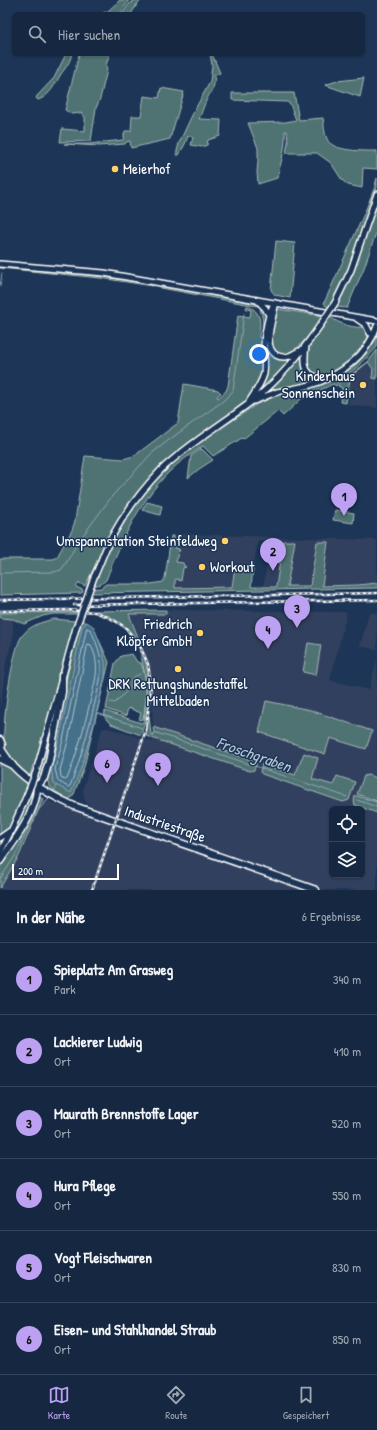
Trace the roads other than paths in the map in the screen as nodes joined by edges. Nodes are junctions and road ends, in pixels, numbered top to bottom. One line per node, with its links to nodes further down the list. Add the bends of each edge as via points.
1 (377, 194): 11 (main road, bridge, via 351,270 335,303)
2 (0, 264): 3 (main road, via 104,274)
3 (257, 300): 4 (main road); 5 (main road)
4 (275, 303): 5 (main road); 6 (main road); 11 (main road, via 269,339 270,349 279,357 285,358)
5 (269, 315): 14 (main road, via 263,375)
6 (354, 317): 7 (main road); 9 (main road, via 366,325)
7 (375, 321): 9 (main road)
8 (377, 326): 10 (main road)
9 (370, 333): 10 (main road)
10 (369, 343): 12 (main road, via 350,364)
11 (305, 347): 12 (main road, via 306,369 315,377); 13 (main road)
12 (329, 378): 13 (main road)
13 (253, 401): 14 (main road)
14 (248, 405): 15 (main road, bridge, via 178,455 142,492 111,538 76,628)
15 (62, 675): 20 (main road, via 62,692); 24 (main road, bridge, via 36,772)
16 (0, 740): 17 (main road)
17 (0, 750): 19 (main road)
18 (0, 759): 19 (main road)
19 (13, 766): 21 (main road, Industriestraße)
20 (44, 778): 21 (main road); 22 (main road)
21 (36, 786): 22 (main road, Industriestraße); 23 (main road)
22 (51, 795): 23 (main road); 28 (main road, Industriestraße, via 85,810)
23 (37, 796): 27 (main road, via 13,843)
24 (12, 829): 25 (main road); 26 (main road)
25 (0, 838)
26 (0, 853)
27 (0, 861)
28 (316, 890)

